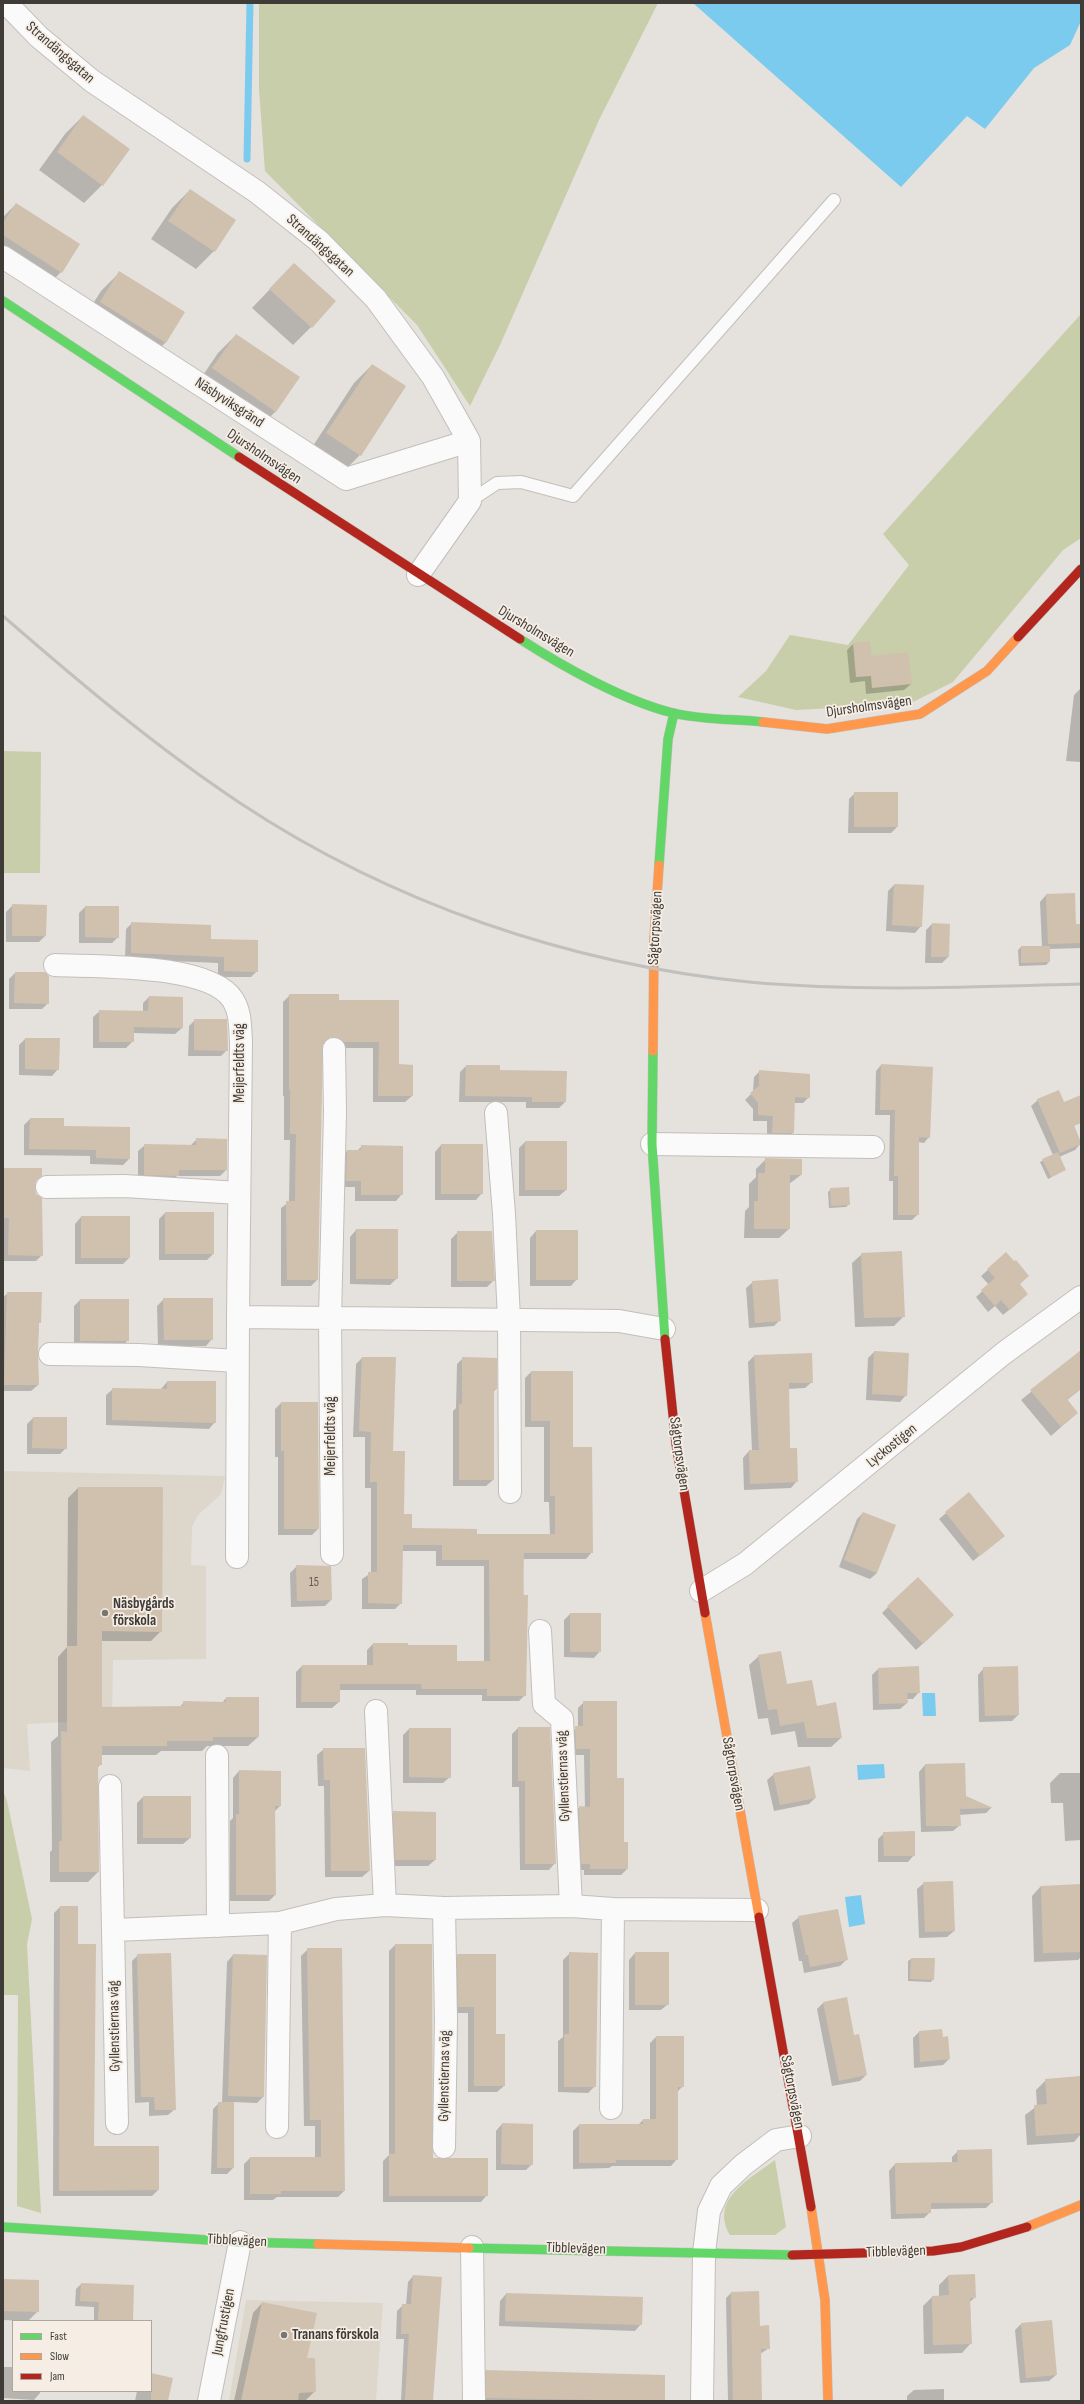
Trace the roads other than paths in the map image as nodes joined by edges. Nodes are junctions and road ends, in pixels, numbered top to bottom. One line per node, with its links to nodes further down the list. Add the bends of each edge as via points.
1 (6, 3): 5 (street, Strandängsgatan, via 38,37 92,81 257,192 319,241 376,299 433,377)
2 (834, 200): 6 (lane, via 573,496 521,482 497,483)
3 (3, 257): 5 (street, Näsbyviksgränd, via 346,479)
4 (3, 301): 8 (street, Djursholmsvägen)
5 (469, 441): 6 (street, Strandängsgatan)
6 (470, 501): 8 (street)
7 (1081, 569): 9 (street, Djursholmsvägen, via 987,671 920,714 826,729)
8 (418, 575): 9 (street, Djursholmsvägen, via 549,658 644,704)
9 (674, 713): 13 (street, Sågtorpsvägen, via 668,739 654,940)
10 (55, 966): 16 (street, Meijerfeldts väg, via 170,970 214,984 233,1000 240,1015 241,1042)
11 (334, 1049): 19 (street, Meijerfeldts väg)
12 (496, 1113): 20 (street)
13 (652, 1144): 14 (street); 21 (street, Sågtorpsvägen)
14 (873, 1147)
15 (47, 1187): 16 (street, via 124,1186)
16 (239, 1192): 18 (street, Meijerfeldts väg)
17 (1081, 1297): 27 (street, Lyckostigen, via 1004,1353 745,1564)
18 (238, 1317): 19 (street); 23 (street, Meijerfeldts väg)
19 (330, 1318): 20 (street); 25 (street, Meijerfeldts väg)
20 (509, 1319): 21 (street, via 619,1321); 24 (street)
21 (664, 1329): 27 (street, Sågtorpsvägen, via 676,1444)
22 (50, 1354): 23 (street, via 139,1355)
23 (237, 1361): 26 (street, Meijerfeldts väg)
24 (510, 1492)
25 (332, 1554)
26 (237, 1557)
27 (701, 1591): 36 (street, Sågtorpsvägen)
28 (540, 1631): 33 (street, Gyllenstiernas väg, via 544,1704 562,1719 564,1805)
29 (376, 1711): 32 (street)
30 (217, 1756): 38 (street)
31 (110, 1786): 39 (street, Gyllenstiernas väg)
32 (385, 1905): 34 (street); 37 (street, via 336,1909)
33 (571, 1906): 34 (street); 35 (street)
34 (444, 1908): 44 (street, Gyllenstiernas väg)
35 (613, 1909): 36 (street); 40 (street)
36 (757, 1910): 43 (street, Sågtorpsvägen)
37 (280, 1923): 38 (street); 42 (street)
38 (218, 1926): 39 (street)
39 (114, 1930): 41 (street, Gyllenstiernas väg)
40 (611, 2108)
41 (117, 2123)
42 (277, 2127)
43 (800, 2136): 49 (street, via 776,2140 721,2186 709,2211); 50 (street, Sågtorpsvägen)
44 (444, 2147)
45 (1081, 2205): 50 (street, Tibblevägen, via 1028,2227 961,2247 933,2251)
46 (3, 2227): 47 (street, Tibblevägen)
47 (240, 2242): 48 (street, Tibblevägen); 51 (street, Jungfrustigen)
48 (472, 2247): 49 (street, Tibblevägen); 52 (street)
49 (704, 2253): 50 (street, Tibblevägen); 53 (street)
50 (819, 2256): 54 (street, Sågtorpsvägen, via 825,2300)
51 (209, 2401)
52 (474, 2401)
53 (702, 2401)
54 (828, 2401)

